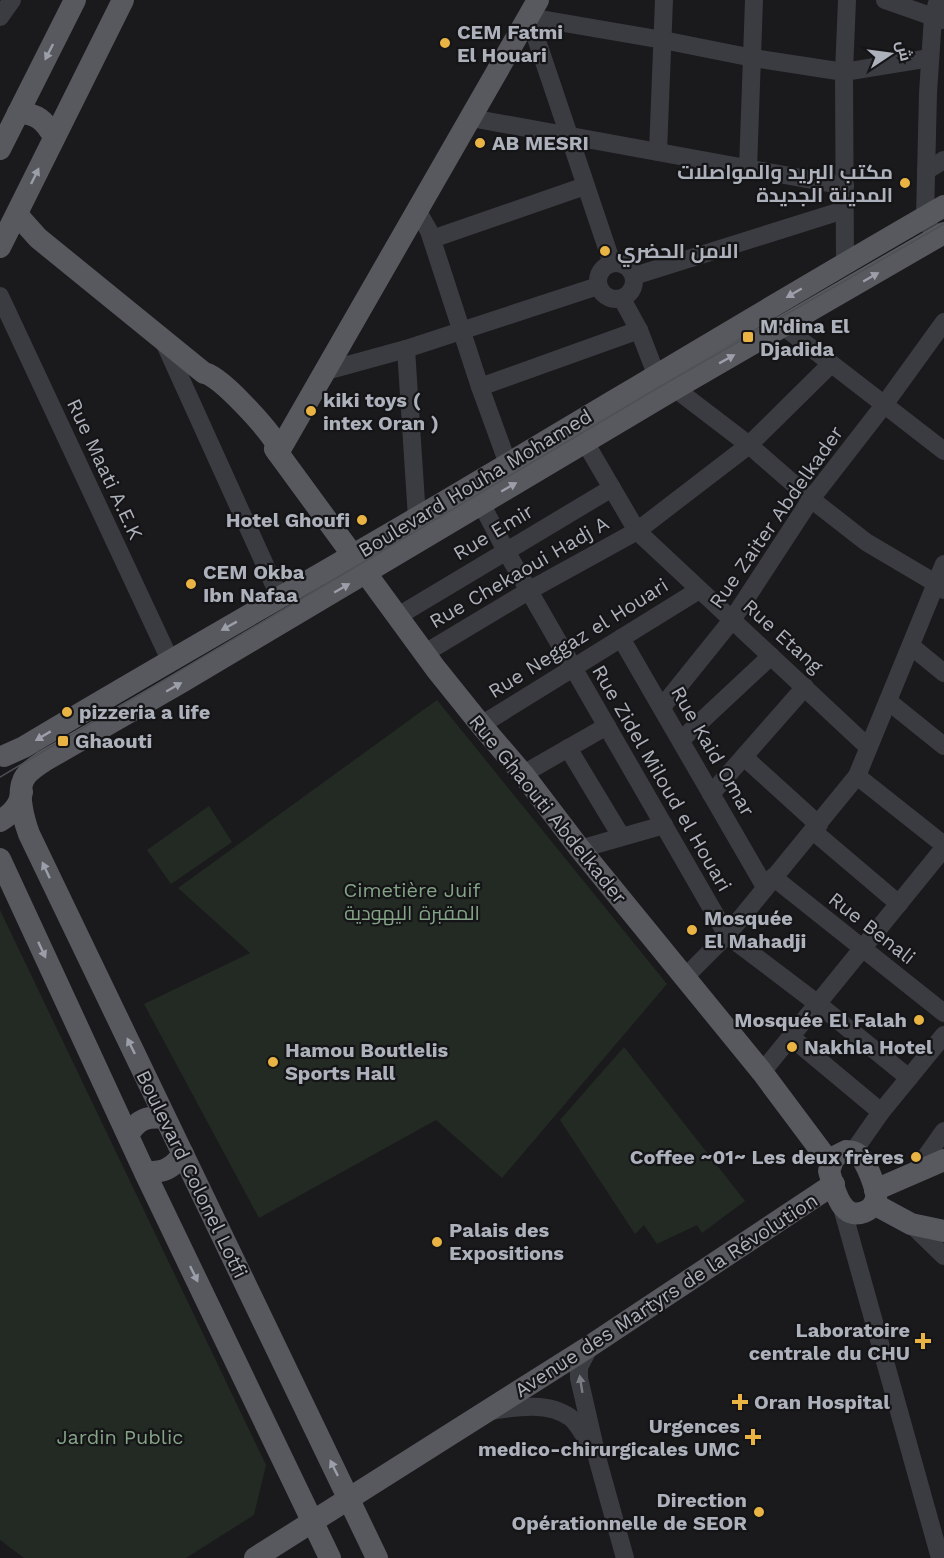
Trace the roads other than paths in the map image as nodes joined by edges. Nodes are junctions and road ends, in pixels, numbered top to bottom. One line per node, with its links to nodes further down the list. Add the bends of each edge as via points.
1 (12, 0): 10 (street)
2 (75, 0): 16 (main road, one-way to 16)
3 (123, 0): 18 (main road)
4 (664, 0): 11 (street)
5 (753, 0): 12 (street)
6 (847, 0): 14 (street)
7 (885, 0): 9 (street)
8 (534, 8): 11 (street); 20 (main road); 21 (street)
9 (938, 13): 13 (street)
10 (0, 18)
11 (663, 40): 12 (street); 24 (street)
12 (753, 58): 14 (street); 26 (street)
13 (930, 58): 14 (street); 17 (street)
14 (844, 72): 29 (street)
15 (944, 82): 17 (street)
16 (29, 92): 18 (main road, via 48,111); 19 (main road)
17 (927, 93): 27 (street)
18 (66, 112): 22 (main road)
19 (11, 116): 22 (main road, via 40,118); 23 (main road)
20 (471, 118): 21 (street); 30 (main road)
21 (567, 134): 24 (street); 28 (street)
22 (54, 137): 33 (main road, one-way to 22)
23 (0, 149)
24 (658, 152): 26 (street)
25 (944, 160): 27 (street)
26 (748, 169): 29 (street)
27 (926, 171): 32 (street)
28 (585, 186): 35 (street); 36 (street)
29 (845, 186): 31 (street)
30 (417, 210): 35 (street); 49 (main road)
31 (844, 210): 37 (street); 38 (street)
32 (934, 212): 34 (street); 37 (main road, Boulevard Houha Mohamed)
33 (9, 230): 46 (main road, Rue Ghaouti Abdelkader, via 17,229 38,238)
34 (941, 238): 43 (main road, Boulevard Houha Mohamed, one-way to 34)
35 (432, 239): 45 (street)
36 (612, 263): 38 (street, via 623,264); 39 (street, via 603,268)
37 (845, 264): 50 (main road, Boulevard Houha Mohamed, one-way to 50)
38 (634, 276): 41 (street, via 630,294)
39 (598, 286): 41 (street, via 610,299); 45 (street)
40 (0, 296): 78 (street, Rue Maati A.E.K)
41 (622, 299): 44 (street)
42 (944, 322): 53 (street, Rue Zaiter Abdelkader)
43 (784, 327): 48 (street); 52 (main road, Boulevard Houha Mohamed, one-way to 43)
44 (639, 330): 50 (street); 51 (street)
45 (461, 331): 47 (street); 51 (street)
46 (163, 339): 56 (main road, Rue Ghaouti Abdelkader, via 204,373 218,378 268,431); 71 (street)
47 (406, 349): 49 (street); 62 (street)
48 (831, 364): 53 (street); 55 (street, Rue Chekaoui Hadj A)
49 (326, 371): 56 (main road)
50 (656, 374): 52 (street); 58 (main road, Boulevard Houha Mohamed)
51 (480, 387): 58 (street)
52 (676, 388): 54 (main road, Boulevard Houha Mohamed); 55 (street)
53 (884, 405): 57 (street); 60 (street, Rue Zaiter Abdelkader)
54 (585, 442): 59 (street, Rue Etang); 61 (main road, Boulevard Houha Mohamed, one-way to 54)
55 (749, 445): 60 (street); 63 (street, Rue Chekaoui Hadj A)
56 (277, 451): 65 (main road, Rue Ghaouti Abdelkader)
57 (944, 452)
58 (508, 464): 62 (main road, Boulevard Houha Mohamed)
59 (612, 488): 63 (street, Rue Etang); 64 (street, Rue Emir)
60 (811, 499): 68 (street, via 866,542); 73 (street, Rue Zaiter Abdelkader)
61 (481, 503): 64 (street, Rue Zidel Miloud el Houari); 67 (main road, Boulevard Houha Mohamed)
62 (417, 518): 65 (main road, Boulevard Houha Mohamed)
63 (637, 531): 69 (street, Rue Chekaoui Hadj A); 70 (street, Rue Etang)
64 (506, 551): 69 (street, Rue Zidel Miloud el Houari); 72 (street, Rue Emir)
65 (353, 555): 67 (main road, Rue Ghaouti Abdelkader); 71 (main road, Boulevard Houha Mohamed)
66 (944, 564): 68 (street)
67 (368, 573): 72 (main road, Rue Ghaouti Abdelkader); 94 (main road, Boulevard Houha Mohamed, one-way to 67, via 30,772 44,761)
68 (940, 587): 75 (street)
69 (530, 590): 76 (street, Rue Chekaoui Hadj A); 79 (street, Rue Zidel Miloud el Houari)
70 (699, 590): 73 (street, Rue Etang); 74 (street, Rue Neggaz el Houari)
71 (280, 598): 78 (main road, Boulevard Houha Mohamed, one-way to 78)
72 (398, 616): 76 (main road, Rue Ghaouti Abdelkader)
73 (732, 620): 77 (street, Rue Etang); 83 (street, Rue Zaiter Abdelkader)
74 (621, 638): 79 (street, Rue Neggaz el Houari); 83 (street, Rue Kaid Omar)
75 (911, 646): 80 (street); 82 (street)
76 (424, 653): 84 (main road, Rue Ghaouti Abdelkader)
77 (771, 656): 81 (street, Rue Etang); 86 (street)
78 (170, 660): 90 (main road, Boulevard Houha Mohamed, one-way to 90, via 14,754)
79 (573, 668): 84 (street, Rue Neggaz el Houari); 85 (street, Rue Zidel Miloud el Houari)
80 (944, 673)
81 (805, 687): 88 (street, Rue Etang); 91 (street)
82 (888, 701): 87 (street); 88 (street)
83 (662, 707): 86 (street, Rue Kaid Omar)
84 (481, 725): 92 (main road, Rue Ghaouti Abdelkader)
85 (607, 726): 89 (street); 97 (street, Rue Zidel Miloud el Houari)
86 (681, 740): 95 (street, Rue Kaid Omar)
87 (944, 746)
88 (868, 747): 93 (street)
89 (568, 748): 92 (street); 99 (street)
90 (2, 755): 94 (main road, via 16,768)
91 (744, 757): 95 (street); 98 (street)
92 (523, 774): 101 (main road, Rue Ghaouti Abdelkader)
93 (857, 777): 98 (street); 100 (street)
94 (22, 786): 96 (main road, Boulevard Houha Mohamed, via 16,807); 115 (main road, Boulevard Colonel Lotfi, one-way to 94, via 29,834 21,807)
95 (711, 794): 103 (street, Rue Kaid Omar)
96 (0, 821)
97 (664, 825): 99 (street); 105 (street, Rue Zidel Miloud el Houari)
98 (816, 828): 103 (street); 104 (street)
99 (621, 836): 101 (street)
100 (944, 846): 104 (street)
101 (580, 849): 107 (main road, Rue Ghaouti Abdelkader)
102 (0, 859): 117 (main road, Boulevard Colonel Lotfi, one-way to 117)
103 (769, 882): 105 (street); 106 (street, Rue Benali)
104 (899, 904): 106 (street)
105 (726, 935): 107 (street); 108 (street, Rue Zidel Miloud el Houari)
106 (863, 950): 108 (street); 109 (street, Rue Benali)
107 (684, 978): 112 (main road, Rue Ghaouti Abdelkader)
108 (818, 1004): 111 (street); 113 (street, Rue Zidel Miloud el Houari)
109 (944, 1013)
110 (944, 1035): 113 (street)
111 (791, 1037): 112 (street); 114 (street)
112 (762, 1072): 123 (main road, Rue Ghaouti Abdelkader)
113 (909, 1078): 114 (street)
114 (881, 1112): 118 (street)
115 (165, 1118): 117 (main road, via 142,1119); 119 (main road, Boulevard Colonel Lotfi)
116 (944, 1131): 122 (street)
117 (128, 1135): 121 (main road, Boulevard Colonel Lotfi)
118 (853, 1152): 123 (main road, Avenue des Martyrs de la Révolution, via 839,1153); 124 (main road, via 864,1160)
119 (183, 1154): 121 (main road, via 168,1170); 131 (main road, Boulevard Colonel Lotfi, one-way to 119)
120 (944, 1160): 122 (main road)
121 (145, 1172): 132 (main road, Boulevard Colonel Lotfi, one-way to 132)
122 (915, 1172): 124 (main road)
123 (835, 1184): 124 (main road, via 851,1213 863,1213); 128 (main road, Avenue des Martyrs de la Révolution); 137 (street)
124 (875, 1197): 125 (main road)
125 (911, 1224): 126 (main road); 127 (street)
126 (944, 1231)
127 (944, 1256)
128 (590, 1346): 129 (main road, Avenue des Martyrs de la Révolution); 130 (street, one-way to 128, via 579,1378 582,1358)
129 (489, 1411): 130 (street, via 528,1406 554,1410 571,1418); 131 (main road, Avenue des Martyrs de la Révolution)
130 (598, 1461): 136 (street)
131 (348, 1498): 132 (main road, Avenue des Martyrs de la Révolution); 135 (main road, Boulevard Colonel Lotfi)
132 (313, 1522): 133 (main road, Avenue des Martyrs de la Révolution); 134 (main road, Boulevard Colonel Lotfi)
133 (255, 1558)
134 (330, 1558)
135 (377, 1558)
136 (625, 1558)
137 (940, 1558)

